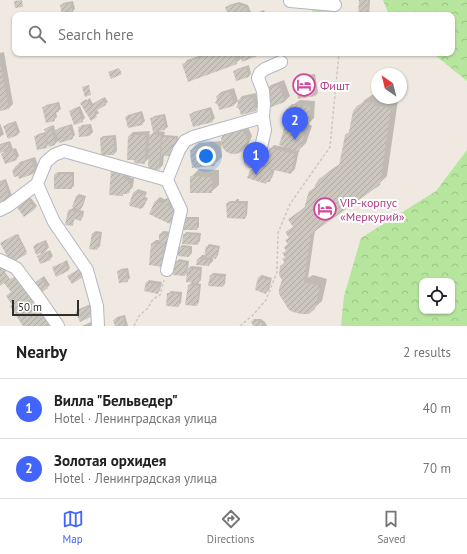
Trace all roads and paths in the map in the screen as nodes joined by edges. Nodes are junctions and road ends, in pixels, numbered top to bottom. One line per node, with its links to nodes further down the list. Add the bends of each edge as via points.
1 (290, 1): 2 (street)
2 (335, 7)
3 (339, 56): 15 (path, via 330,147 290,204 278,233 277,272 266,300)
4 (281, 62): 5 (street, via 265,69 258,78 263,91)
5 (263, 117): 6 (street, via 265,130 261,147); 7 (street, via 185,141)
6 (251, 160)
7 (167, 180): 8 (street, via 64,152 54,155 46,162); 11 (street, via 181,210)
8 (37, 184): 9 (street); 13 (street, via 54,222 87,270 97,306)
9 (0, 210)
10 (0, 260): 12 (street, via 16,268)
11 (167, 270): 14 (path, via 160,295 139,316)
12 (58, 326)
13 (98, 326)
14 (134, 326)
15 (240, 326)

